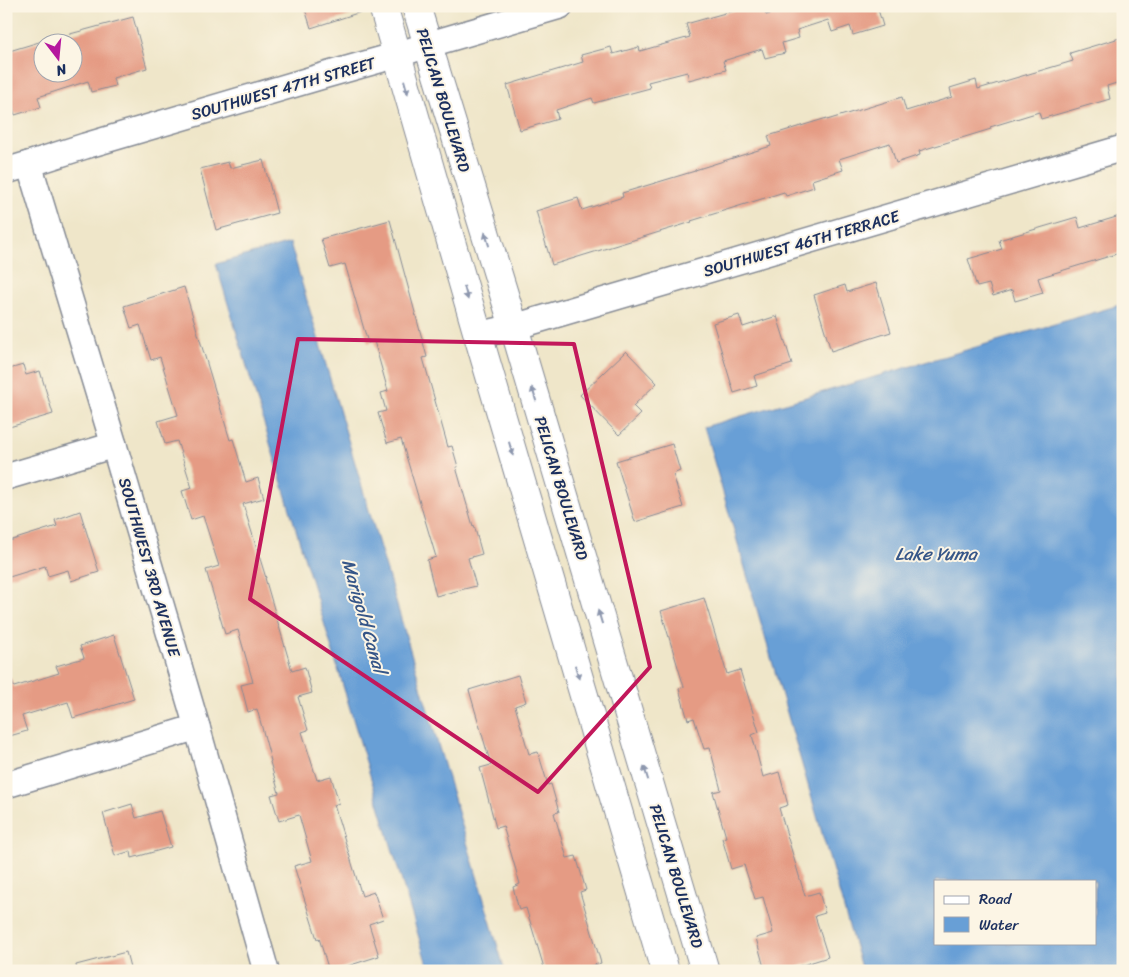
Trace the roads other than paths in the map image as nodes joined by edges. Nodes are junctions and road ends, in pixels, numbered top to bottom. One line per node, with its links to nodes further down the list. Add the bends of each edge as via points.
1 (383, 6): 5 (street, PELICAN BOULEVARD)
2 (416, 6): 4 (street, PELICAN BOULEVARD)
3 (560, 6): 4 (street, SOUTHWEST 47TH STREET)
4 (427, 45): 5 (street, SOUTHWEST 47TH STREET); 8 (street, PELICAN BOULEVARD, one-way to 4)
5 (397, 56): 7 (street, SOUTHWEST 47TH STREET); 9 (street, PELICAN BOULEVARD, one-way to 9)
6 (1123, 148): 8 (street, SOUTHWEST 46TH TERRACE)
7 (18, 167): 10 (street, SOUTHWEST 3RD AVENUE)
8 (514, 327): 9 (street, SOUTHWEST 46TH TERRACE); 16 (street, PELICAN BOULEVARD, one-way to 8)
9 (478, 335): 15 (street, PELICAN BOULEVARD, one-way to 15)
10 (114, 445): 11 (street); 12 (street, SOUTHWEST 3RD AVENUE)
11 (6, 477)
12 (197, 727): 13 (street); 14 (street, SOUTHWEST 3RD AVENUE)
13 (6, 785)
14 (266, 971)
15 (665, 971)
16 (705, 971)

